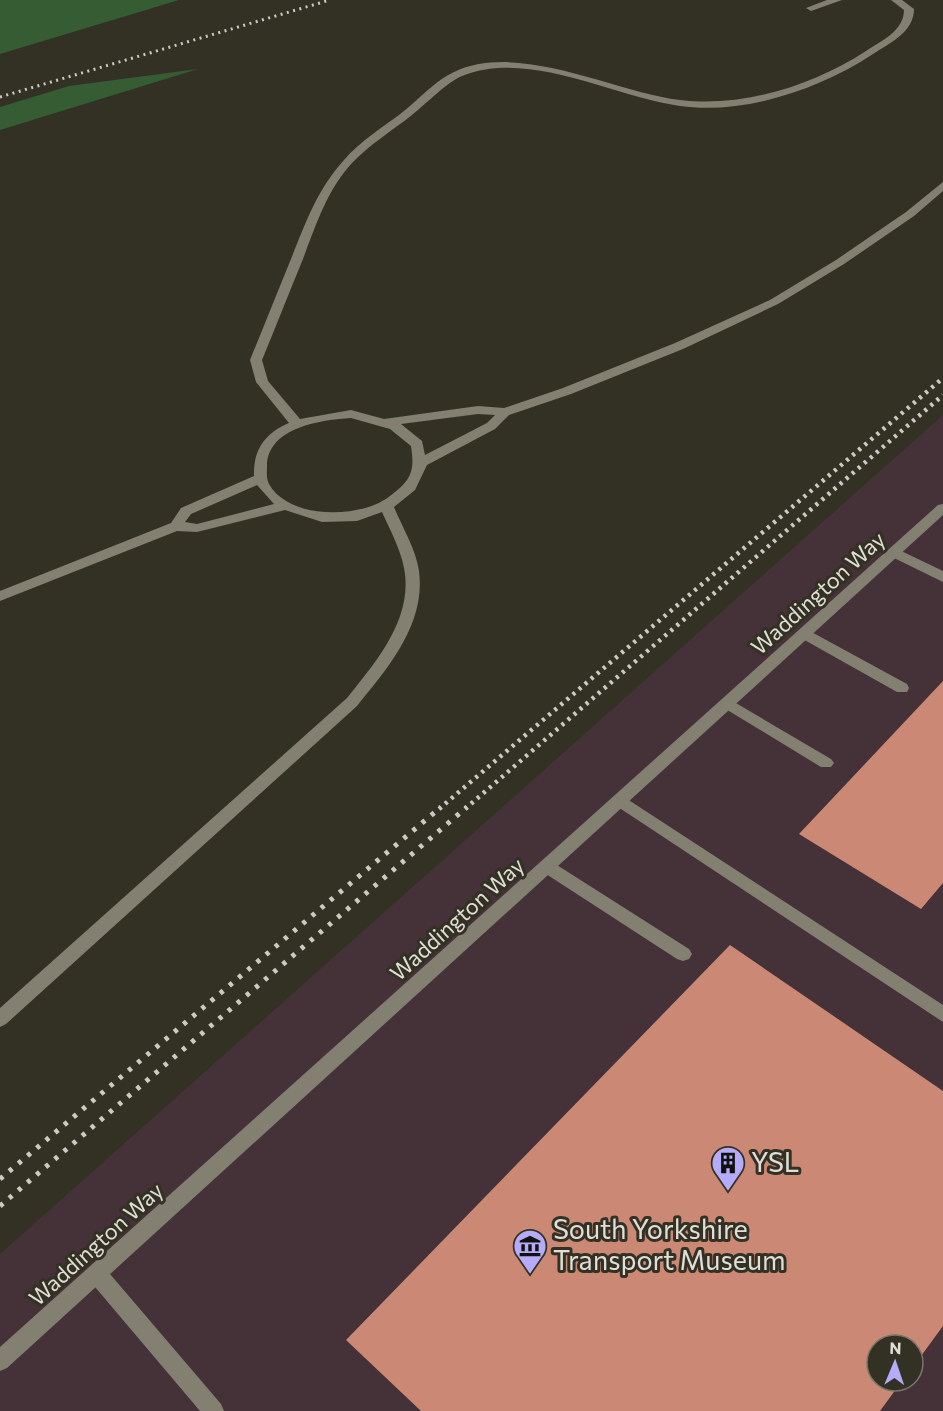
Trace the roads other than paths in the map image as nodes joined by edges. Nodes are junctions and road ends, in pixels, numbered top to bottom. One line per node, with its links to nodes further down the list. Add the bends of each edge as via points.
1 (837, 0): 3 (street)
2 (896, 0): 7 (street, via 909,9 906,25 861,59 798,87 733,104 710,107 679,103 523,65 472,68 457,74 349,160 323,194 256,360 262,382)
3 (811, 8)
4 (943, 185): 5 (street, via 910,214 774,302 679,346)
5 (505, 412): 6 (street, via 478,410); 8 (street, via 491,426)
6 (387, 422): 7 (street, via 351,414 323,416); 8 (street, via 412,439)
7 (297, 424): 9 (street, via 270,442 262,453)
8 (422, 462): 11 (street, via 413,487)
9 (260, 478): 10 (street, via 266,490); 13 (street, via 186,511)
10 (286, 505): 11 (street, via 328,517 349,517); 13 (street, via 196,528)
11 (387, 507): 25 (street, via 412,570 411,606 394,648 352,702)
12 (943, 508): 14 (street, Waddington Way)
13 (176, 525): 16 (street)
14 (895, 553): 15 (street); 17 (street, Waddington Way)
15 (943, 577)
16 (0, 596)
17 (806, 634): 18 (street); 19 (street, Waddington Way)
18 (902, 688)
19 (729, 704): 20 (street); 21 (street, Waddington Way)
20 (826, 763)
21 (621, 801): 22 (street, Waddington Way); 24 (street)
22 (549, 867): 23 (street); 26 (street, Waddington Way)
23 (683, 954)
24 (943, 1014)
25 (0, 1020)
26 (98, 1274): 27 (street, Waddington Way); 28 (street)
27 (0, 1361)
28 (214, 1411)

